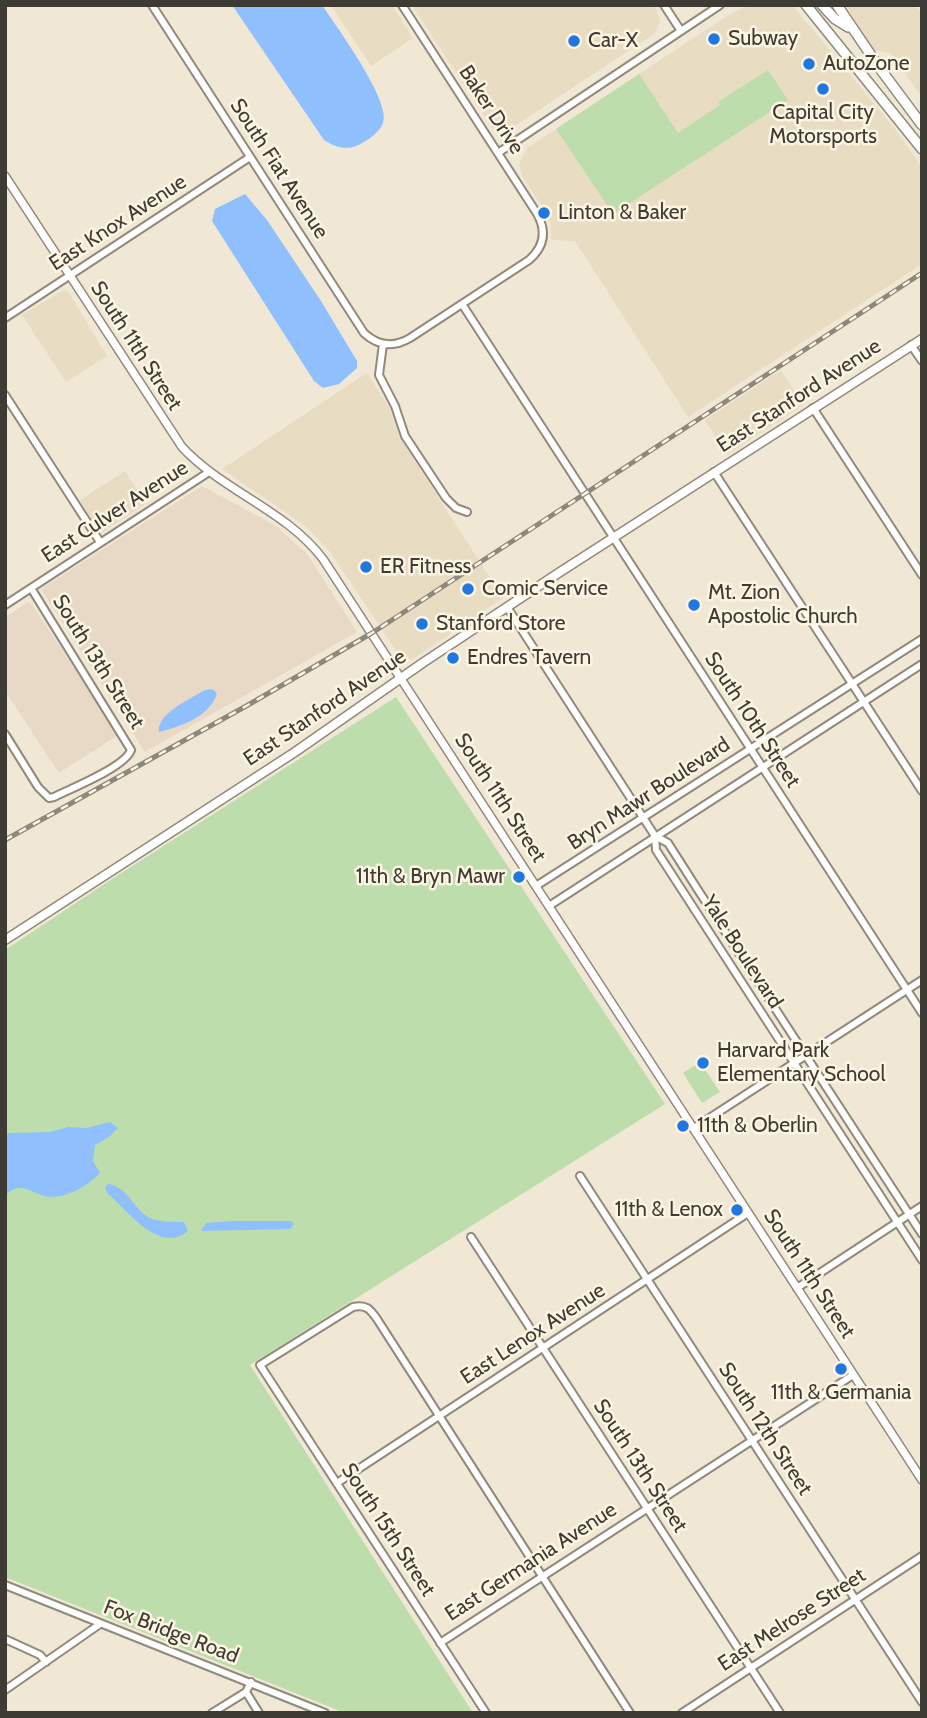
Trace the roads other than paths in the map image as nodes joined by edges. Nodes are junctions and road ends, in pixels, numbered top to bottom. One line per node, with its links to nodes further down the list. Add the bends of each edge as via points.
1 (152, 5): 13 (street, South Fiat Avenue)
2 (402, 5): 12 (street, Baker Drive)
3 (664, 5): 9 (street)
4 (720, 5): 9 (street)
5 (806, 5): 11 (main road)
6 (822, 5): 8 (main road)
7 (836, 5): 8 (main road)
8 (853, 30): 10 (main road)
9 (681, 31): 12 (street)
10 (922, 125)
11 (922, 149)
12 (498, 153): 16 (street, Baker Drive, via 538,216 543,237 538,252 529,260)
13 (250, 157): 15 (street, East Knox Avenue); 19 (street, South Fiat Avenue, via 364,332)
14 (5, 176): 15 (street, South 11th Street)
15 (69, 275): 17 (street, East Knox Avenue); 24 (street, South 11th Street, via 174,437)
16 (462, 304): 19 (street, via 405,341); 27 (street, South 10th Street)
17 (5, 318)
18 (922, 337): 20 (main road, East Stanford Avenue)
19 (383, 344): 26 (street, via 379,375 405,436 446,498)
20 (911, 345): 21 (street); 23 (main road, East Stanford Avenue)
21 (922, 361)
22 (5, 395): 28 (street)
23 (813, 408): 25 (main road, East Stanford Avenue); 29 (street)
24 (209, 472): 28 (street, East Culver Avenue); 35 (street, South 11th Street, via 286,522 312,545)
25 (714, 472): 27 (main road, East Stanford Avenue); 36 (street)
26 (467, 512)
27 (614, 537): 32 (main road, East Stanford Avenue); 39 (street, South 10th Street)
28 (100, 542): 30 (street, East Culver Avenue)
29 (922, 575)
30 (31, 588): 31 (street, East Culver Avenue); 38 (street, South 13th Street, via 131,750 115,766 49,798)
31 (5, 605)
32 (507, 607): 35 (main road, East Stanford Avenue); 42 (street, Yale Boulevard)
33 (922, 639): 36 (street, Bryn Mawr Boulevard)
34 (922, 664): 37 (street, Bryn Mawr Boulevard)
35 (401, 678): 44 (street, South 11th Street); 46 (main road, East Stanford Avenue)
36 (852, 683): 37 (street); 39 (street, Bryn Mawr Boulevard)
37 (864, 701): 40 (street, Bryn Mawr Boulevard); 41 (street)
38 (5, 734)
39 (750, 750): 40 (street, South 10th Street); 42 (street, Bryn Mawr Boulevard)
40 (762, 768): 43 (street, Bryn Mawr Boulevard); 48 (street, South 10th Street)
41 (922, 791)
42 (643, 818): 43 (street, Yale Boulevard); 44 (street, Bryn Mawr Boulevard)
43 (655, 836): 45 (street, Bryn Mawr Boulevard); 50 (street, Yale Boulevard, via 668,843); 51 (street, Yale Boulevard, via 656,850)
44 (536, 886): 45 (street, South 11th Street)
45 (549, 906): 52 (street, South 11th Street)
46 (6, 939)
47 (922, 980): 48 (street)
48 (907, 990): 49 (street, South 10th Street); 50 (street)
49 (922, 1013)
50 (806, 1056): 51 (street); 56 (street, Yale Boulevard)
51 (794, 1063): 52 (street); 57 (street, Yale Boulevard)
52 (694, 1128): 55 (street, South 11th Street)
53 (580, 1176): 61 (street, South 12th Street)
54 (922, 1206): 56 (street)
55 (748, 1213): 61 (street, East Lenox Avenue); 62 (street, South 11th Street)
56 (909, 1214): 57 (street); 58 (street, Yale Boulevard)
57 (897, 1222): 60 (street, Yale Boulevard); 62 (street)
58 (922, 1234)
59 (471, 1237): 63 (street, South 13th Street)
60 (922, 1260)
61 (646, 1280): 63 (street, East Lenox Avenue); 66 (street, South 12th Street)
62 (797, 1288): 64 (street, South 11th Street)
63 (543, 1348): 65 (street, East Lenox Avenue); 69 (street, South 13th Street)
64 (853, 1375): 66 (street, East Germania Avenue); 67 (street, South 11th Street)
65 (439, 1416): 68 (street, East Lenox Avenue); 68 (street, South 15th Street, via 364,1306 346,1310 260,1365); 71 (street)
66 (751, 1440): 69 (street, East Germania Avenue); 73 (street, South 12th Street)
67 (922, 1480)
68 (337, 1483): 76 (street, South 15th Street)
69 (646, 1507): 71 (street, East Germania Avenue); 78 (street, South 13th Street)
70 (922, 1556): 73 (street, East Melrose Street)
71 (542, 1576): 76 (street, East Germania Avenue); 87 (street)
72 (5, 1584): 74 (street, Fox Bridge Road)
73 (855, 1600): 78 (street, East Melrose Street); 82 (street, South 12th Street)
74 (100, 1624): 77 (street); 79 (street, Fox Bridge Road)
75 (5, 1639): 77 (street)
76 (440, 1643): 86 (street, South 15th Street)
77 (46, 1662): 80 (street)
78 (751, 1668): 88 (street, East Melrose Street); 89 (street, South 13th Street)
79 (251, 1682): 81 (street); 85 (street, Fox Bridge Road)
80 (5, 1690)
81 (246, 1692): 83 (street); 84 (street)
82 (922, 1702)
83 (212, 1713)
84 (259, 1713)
85 (324, 1713)
86 (486, 1713)
87 (630, 1713)
88 (682, 1713)
89 (780, 1713)

